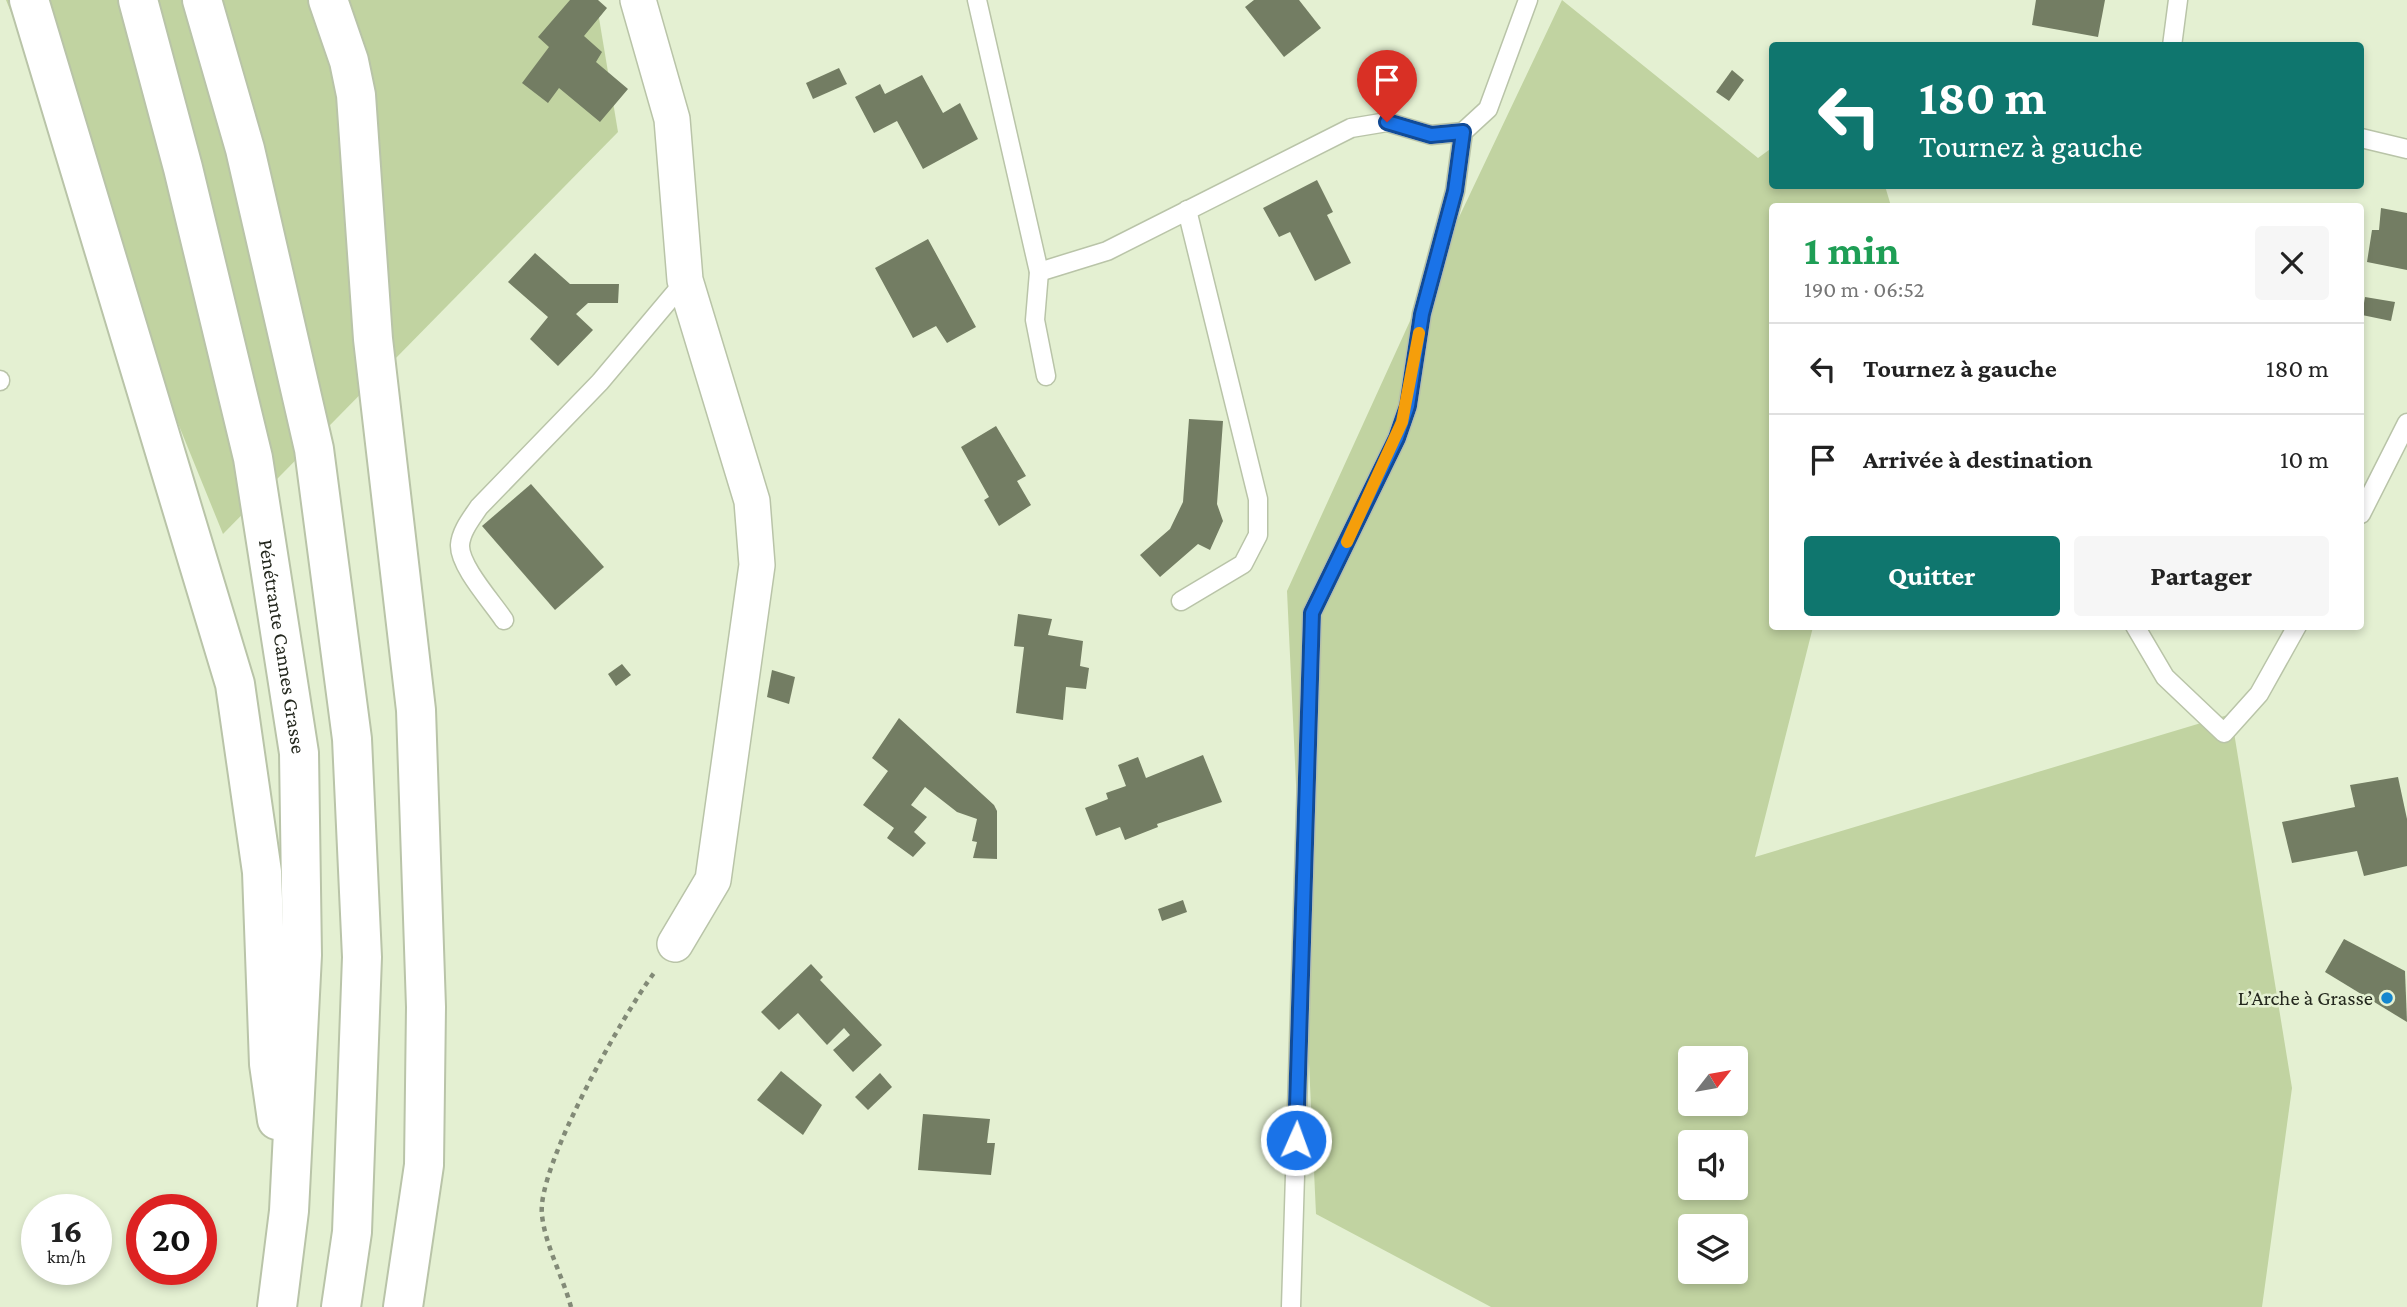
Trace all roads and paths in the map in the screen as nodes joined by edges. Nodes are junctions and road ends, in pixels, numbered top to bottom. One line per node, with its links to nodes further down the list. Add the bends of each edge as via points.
1 (29, 0): 24 (highway, via 235,684 262,872 269,1064)
2 (138, 0): 24 (highway, Pénétrante Cannes Grasse, via 253,458 299,753 302,955)
3 (202, 0): 26 (highway, via 245,149 314,449 352,738 362,957 352,1232)
4 (328, 0): 27 (highway, via 356,96 373,339 416,710 426,1007 425,1165)
5 (638, 0): 15 (street, via 672,119)
6 (976, 0): 14 (lane)
7 (1528, 0): 10 (lane, via 1488,109)
8 (2178, 0): 9 (lane)
9 (2173, 42)
10 (1463, 132): 13 (lane, via 1431,135 1387,122 1351,128); 29 (lane, via 1455,191 1422,314 1408,406 1312,613)
11 (2364, 139): 12 (lane)
12 (2407, 149)
13 (1187, 211): 14 (lane, via 1107,251); 19 (lane, via 1258,499 1258,536 1243,564)
14 (1039, 272): 16 (lane, via 1035,320)
15 (685, 280): 20 (lane, via 632,347 479,507 464,530 460,547 465,565); 23 (street, via 752,501 757,565 713,880)
16 (1046, 376)
17 (2407, 423): 18 (lane)
18 (2364, 508)
19 (1181, 601)
20 (505, 620)
21 (2136, 630): 22 (lane, via 2165,677 2224,733 2259,694)
22 (2295, 630)
23 (675, 944): 28 (path, via 626,1013 564,1136 542,1195 542,1216)
24 (289, 1211): 25 (highway, Pénétrante Cannes Grasse)
25 (277, 1307)
26 (341, 1307)
27 (402, 1307)
28 (571, 1307)
29 (1291, 1307)

